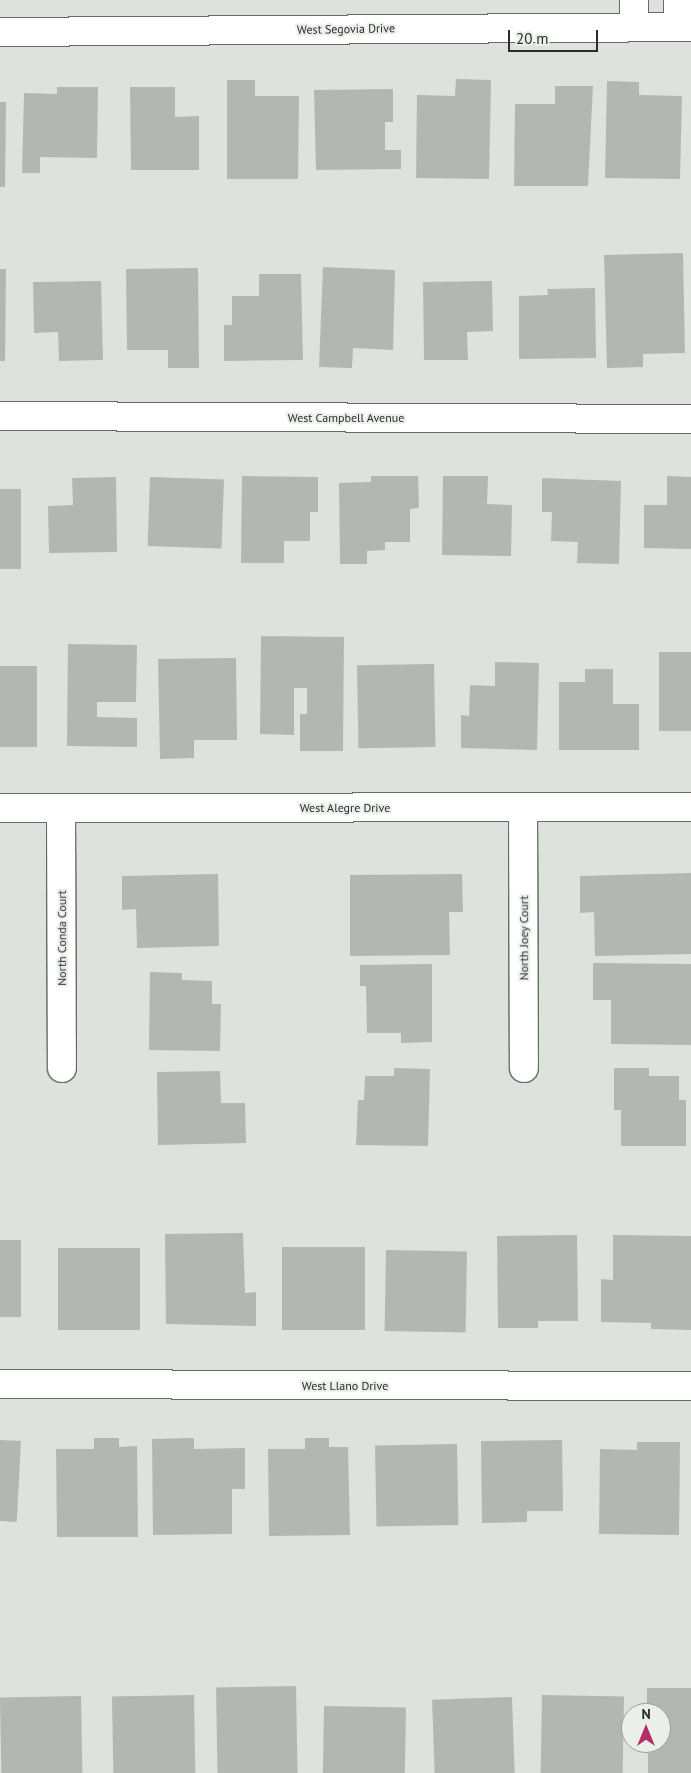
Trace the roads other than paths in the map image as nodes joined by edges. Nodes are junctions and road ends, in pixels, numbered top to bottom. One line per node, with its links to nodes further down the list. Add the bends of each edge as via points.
1 (678, 0): 3 (street)
2 (634, 13): 3 (street, West Segovia Drive); 4 (street, West Segovia Drive)
3 (685, 27)
4 (0, 32)
5 (0, 416): 6 (street, West Campbell Avenue)
6 (691, 419)
7 (691, 807): 10 (street, West Alegre Drive)
8 (0, 808): 9 (street, West Alegre Drive)
9 (61, 808): 10 (street, West Alegre Drive); 11 (street, North Conda Court)
10 (523, 808): 12 (street, North Joey Court)
11 (62, 1068)
12 (524, 1068)
13 (0, 1384): 14 (street, West Llano Drive)
14 (691, 1386)

